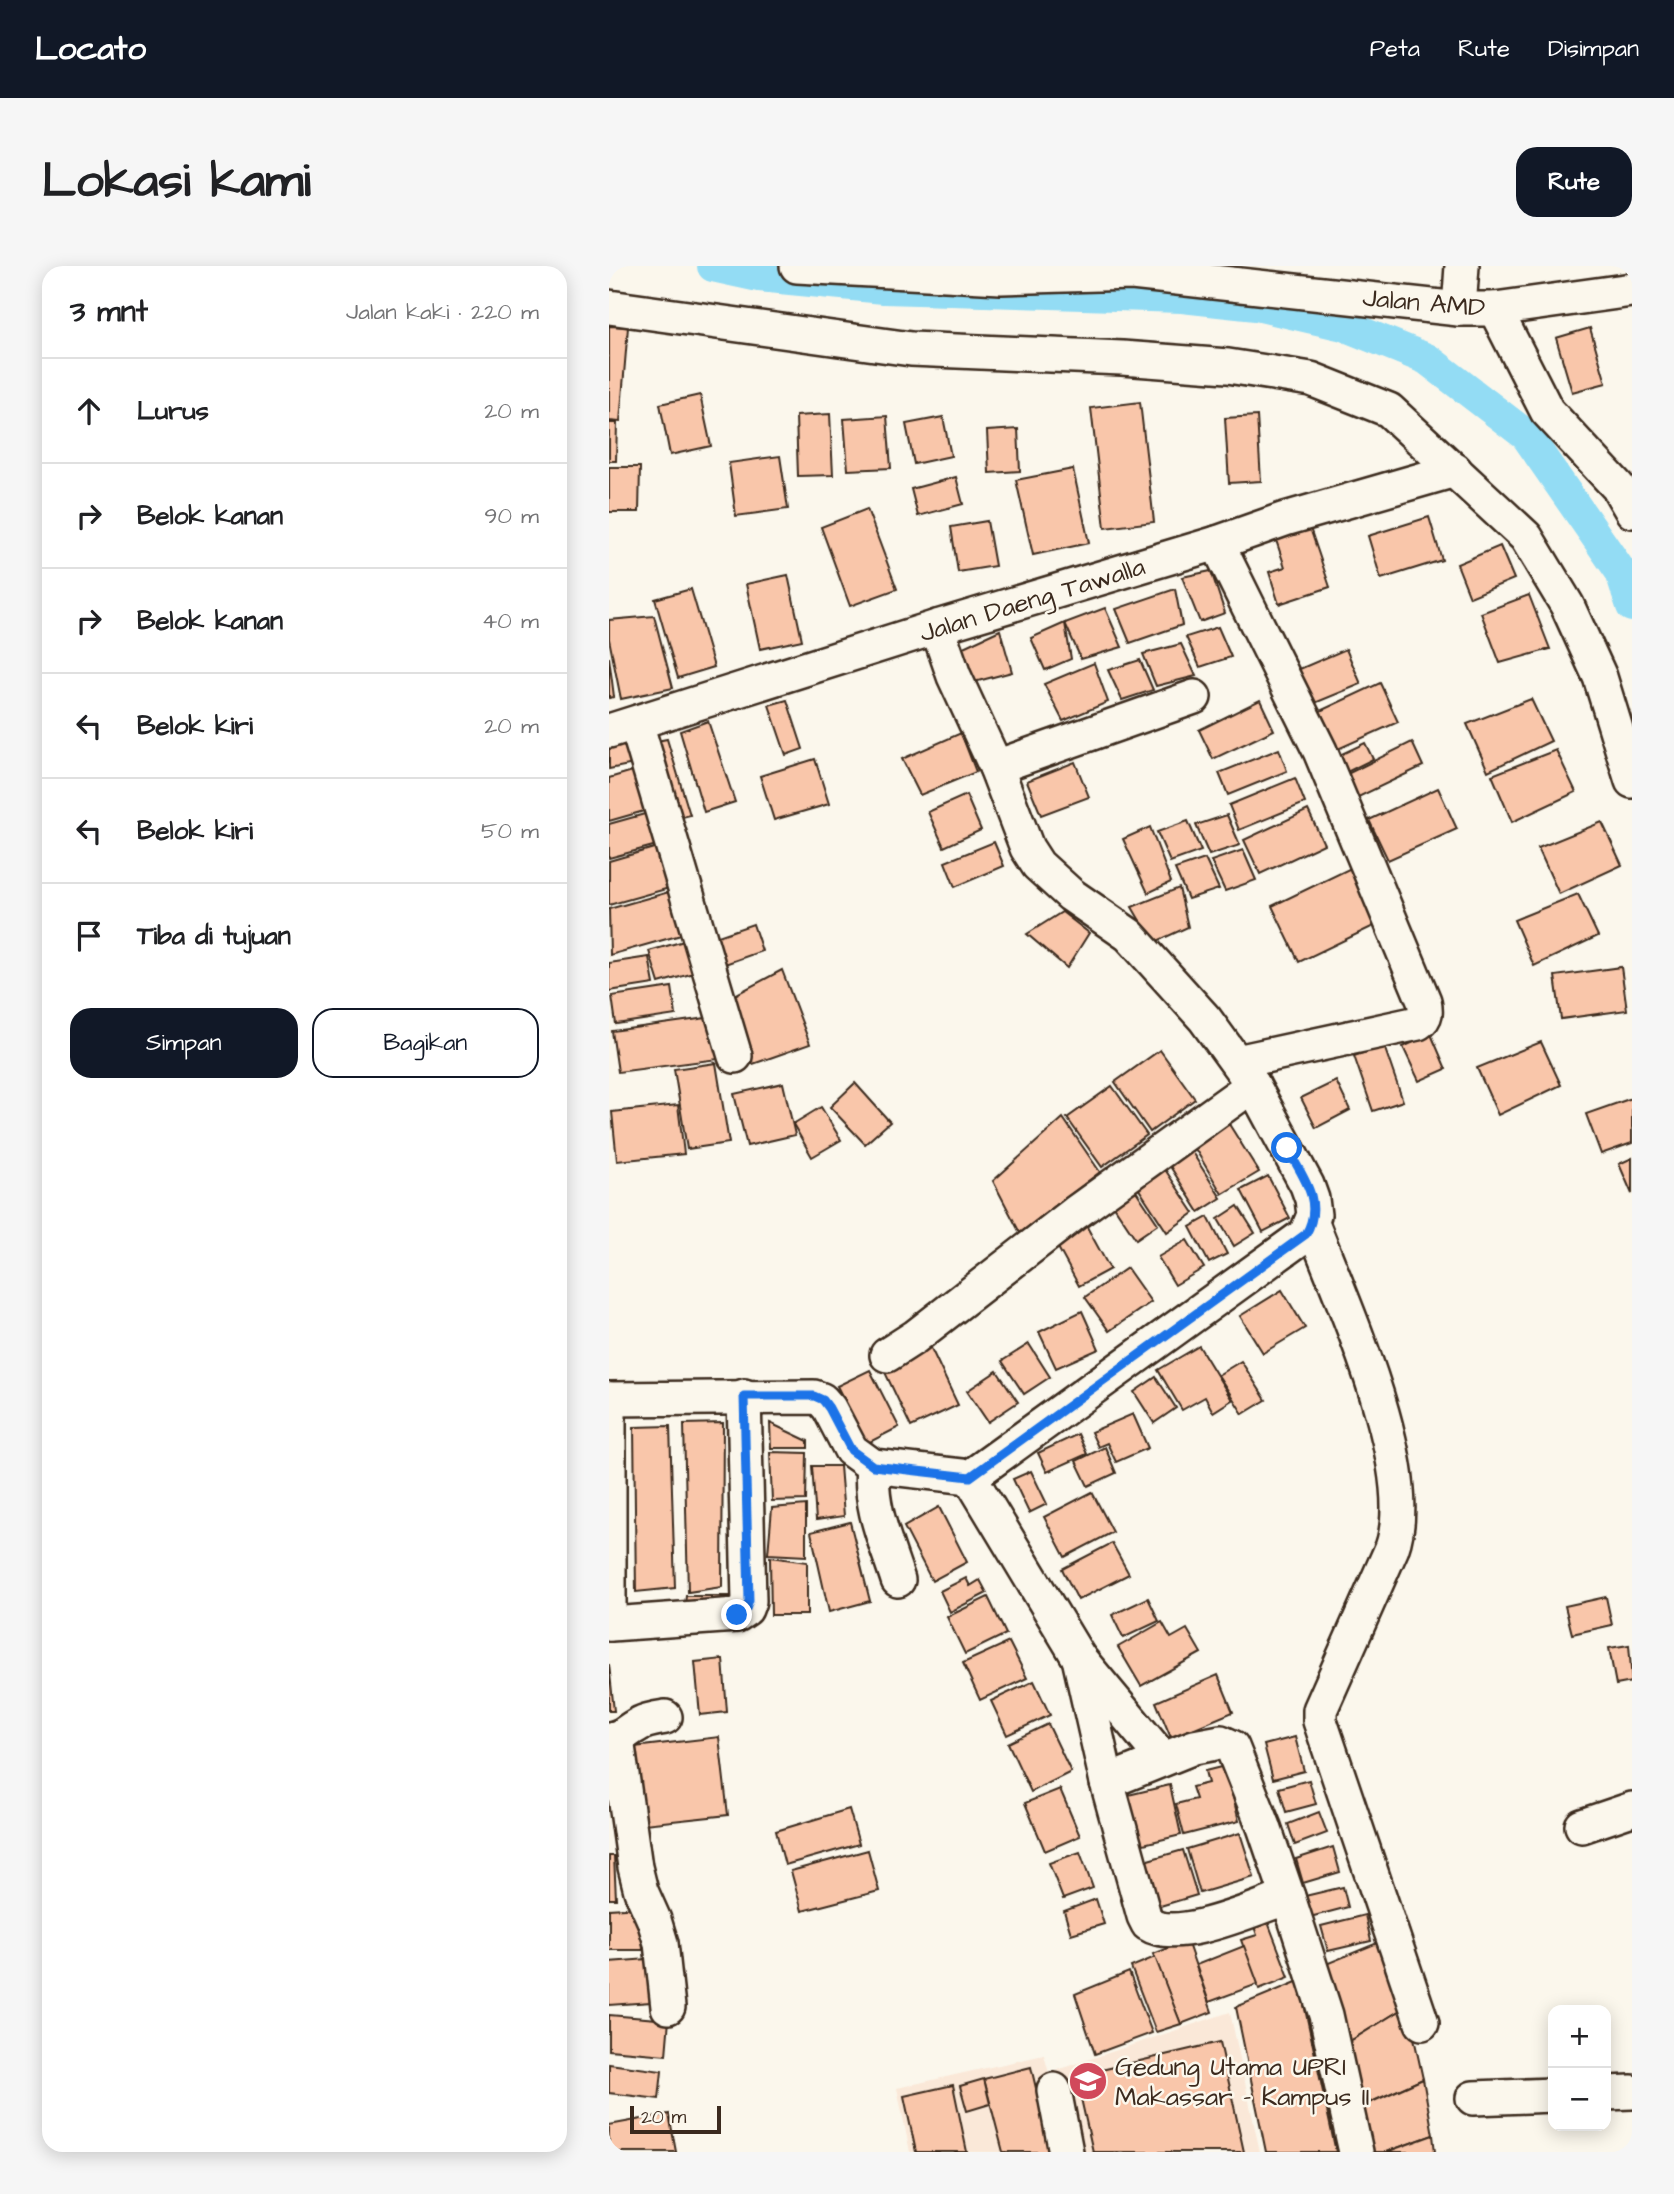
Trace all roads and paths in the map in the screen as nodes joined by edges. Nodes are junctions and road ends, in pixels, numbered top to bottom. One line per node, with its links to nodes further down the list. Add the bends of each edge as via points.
1 (797, 266): 3 (street, Jalan AMD, via 1002,277)
2 (1462, 266): 6 (street)
3 (1132, 270): 6 (street, Jalan AMD)
4 (1632, 290): 7 (street, Jalan AMD)
5 (609, 307): 8 (street, via 911,349 1149,360 1311,379 1389,410)
6 (1459, 309): 7 (street, Jalan AMD)
7 (1495, 309): 9 (street, via 1547,411 1618,486)
8 (1455, 470): 10 (street, Jalan Daeng Tawalla); 15 (street, via 1526,537 1567,605 1600,677)
9 (1632, 510)
10 (1217, 543): 11 (street, Jalan Daeng Tawalla); 17 (street, via 1320,751 1427,1012 1418,1023)
11 (937, 626): 13 (street, Jalan Daeng Tawalla); 14 (street, via 954,676)
12 (1194, 697): 14 (street)
13 (622, 727): 16 (street)
14 (996, 767): 17 (street, via 1038,865 1071,895 1129,935 1205,1019)
15 (1632, 781)
16 (735, 1056)
17 (1245, 1073): 18 (street, via 1307,1185 1314,1208); 19 (street, via 1075,1213)
18 (1312, 1223): 23 (street, via 1306,1234); 35 (street, via 1372,1381 1392,1449 1399,1513 1392,1548 1319,1721)
19 (887, 1355)
20 (744, 1396): 21 (street); 22 (street, via 814,1396 823,1400 846,1444); 25 (street, via 746,1609 737,1615)
21 (609, 1399): 25 (street)
22 (873, 1466): 23 (street); 24 (street, via 873,1503)
23 (970, 1477): 26 (street)
24 (898, 1580)
25 (610, 1624)
26 (1079, 1658): 29 (street); 30 (street)
27 (665, 1717): 28 (street, via 647,1720)
28 (613, 1739): 34 (street, via 635,1867 661,1943)
29 (1163, 1759): 30 (street); 33 (street, via 1213,1742 1232,1747)
30 (1107, 1782): 33 (street, via 1144,1916 1153,1928 1190,1930)
31 (1632, 1809): 32 (street)
32 (1582, 1826)
33 (1288, 1897): 42 (street, via 1326,2015)
34 (668, 2007)
35 (1422, 2023)
36 (1054, 2090): 41 (street)
37 (1632, 2092): 38 (street)
38 (1611, 2093)
39 (1548, 2095): 40 (street)
40 (1473, 2098)
41 (1066, 2152)
42 (1356, 2152)

